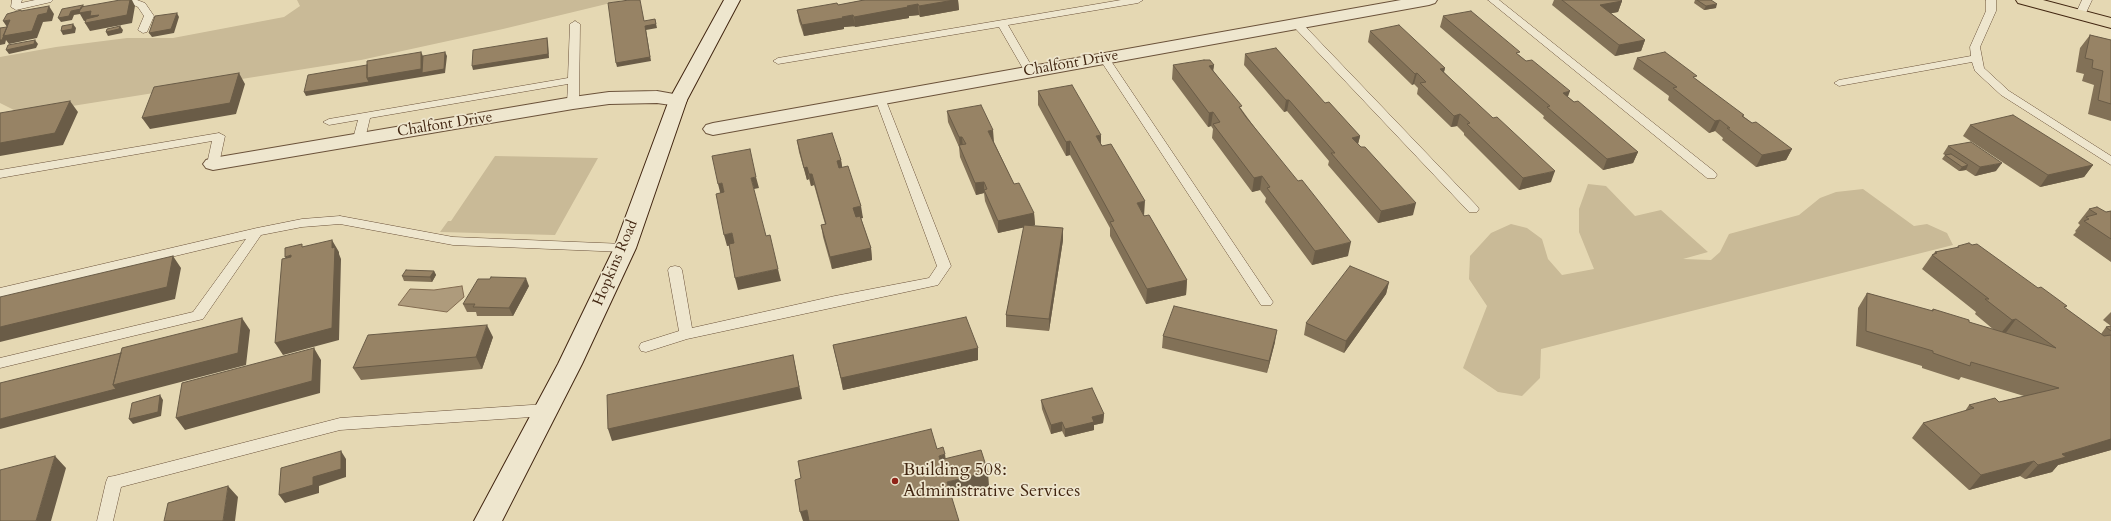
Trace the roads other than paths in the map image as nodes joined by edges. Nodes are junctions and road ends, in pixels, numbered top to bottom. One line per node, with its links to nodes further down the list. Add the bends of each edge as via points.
1 (48, 0): 9 (lane)
2 (128, 0): 17 (lane, via 142,5 149,16)
3 (732, 0): 25 (street, Hopkins Road)
4 (1138, 0): 13 (lane)
5 (1429, 0): 16 (street, Chalfont Drive)
6 (1493, 0): 34 (lane)
7 (1991, 0): 19 (lane, via 1991,11 1975,47)
8 (2024, 0): 10 (main road)
9 (16, 3): 12 (lane)
10 (2083, 4): 11 (main road); 14 (main road)
11 (2111, 8)
12 (10, 18)
13 (1002, 23): 20 (lane); 21 (lane)
14 (2111, 23)
15 (575, 24): 22 (lane)
16 (1297, 24): 18 (street, Chalfont Drive); 35 (lane)
17 (143, 30)
18 (1104, 58): 21 (street, Chalfont Drive); 40 (lane)
19 (1977, 58): 23 (lane); 31 (lane, via 1979,69 2006,93)
20 (778, 61)
21 (1030, 72): 24 (street, Chalfont Drive)
22 (574, 80): 26 (lane); 27 (lane)
23 (1839, 83)
24 (880, 98): 29 (street, Chalfont Drive); 41 (lane, via 944,266 933,282)
25 (678, 100): 26 (street, Chalfont Drive, via 658,97 615,98); 37 (street, Hopkins Road)
26 (573, 103): 30 (street, Chalfont Drive)
27 (365, 117): 28 (lane); 30 (lane)
28 (330, 122)
29 (714, 128)
30 (360, 139): 32 (street, Chalfont Drive)
31 (2111, 161)
32 (213, 164): 33 (lane, via 219,136)
33 (0, 174)
34 (1711, 175)
35 (1473, 209)
36 (257, 232): 37 (lane, via 302,223 340,220 453,241); 39 (lane); 43 (lane, via 198,316)
37 (625, 248): 44 (street, Hopkins Road)
38 (675, 270): 41 (lane)
39 (0, 293)
40 (1266, 302)
41 (686, 334): 42 (lane)
42 (646, 347)
43 (0, 363)
44 (546, 410): 45 (lane, via 332,426 114,482); 46 (street, Hopkins Road)
45 (105, 521)
46 (488, 521)

